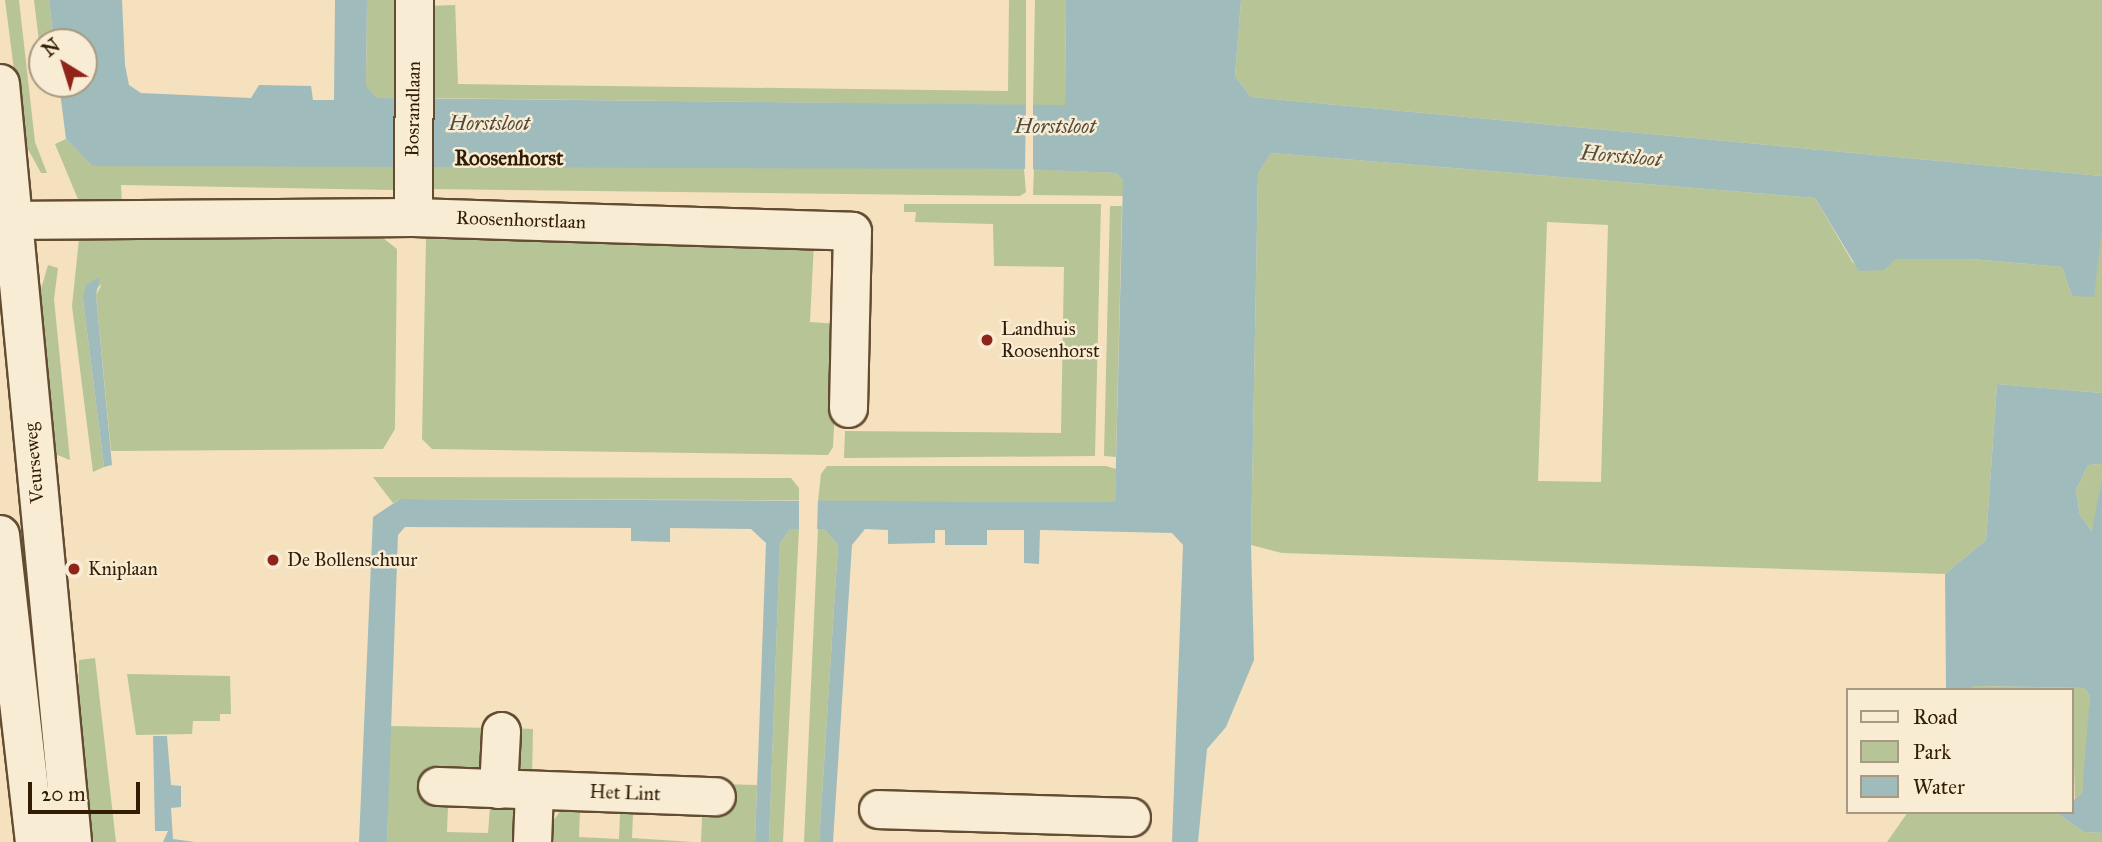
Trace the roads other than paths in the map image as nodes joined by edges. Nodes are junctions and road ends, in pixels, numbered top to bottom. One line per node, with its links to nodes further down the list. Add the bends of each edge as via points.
1 (414, 0): 3 (street, Bosrandlaan)
2 (0, 84): 4 (main road, Veurseweg)
3 (413, 217): 4 (street, Roosenhorstlaan); 5 (street, Roosenhorstlaan, via 852,231)
4 (6, 220): 16 (main road, Veurseweg)
5 (848, 408)
6 (0, 535): 15 (main road)
7 (501, 731): 9 (street)
8 (437, 786): 9 (street, Het Lint)
9 (498, 789): 10 (street, Het Lint)
10 (534, 790): 11 (street, Het Lint); 17 (street)
11 (716, 796)
12 (878, 808): 14 (street)
13 (1131, 817): 14 (street)
14 (1002, 828)
15 (35, 842)
16 (72, 842)
17 (532, 842)

